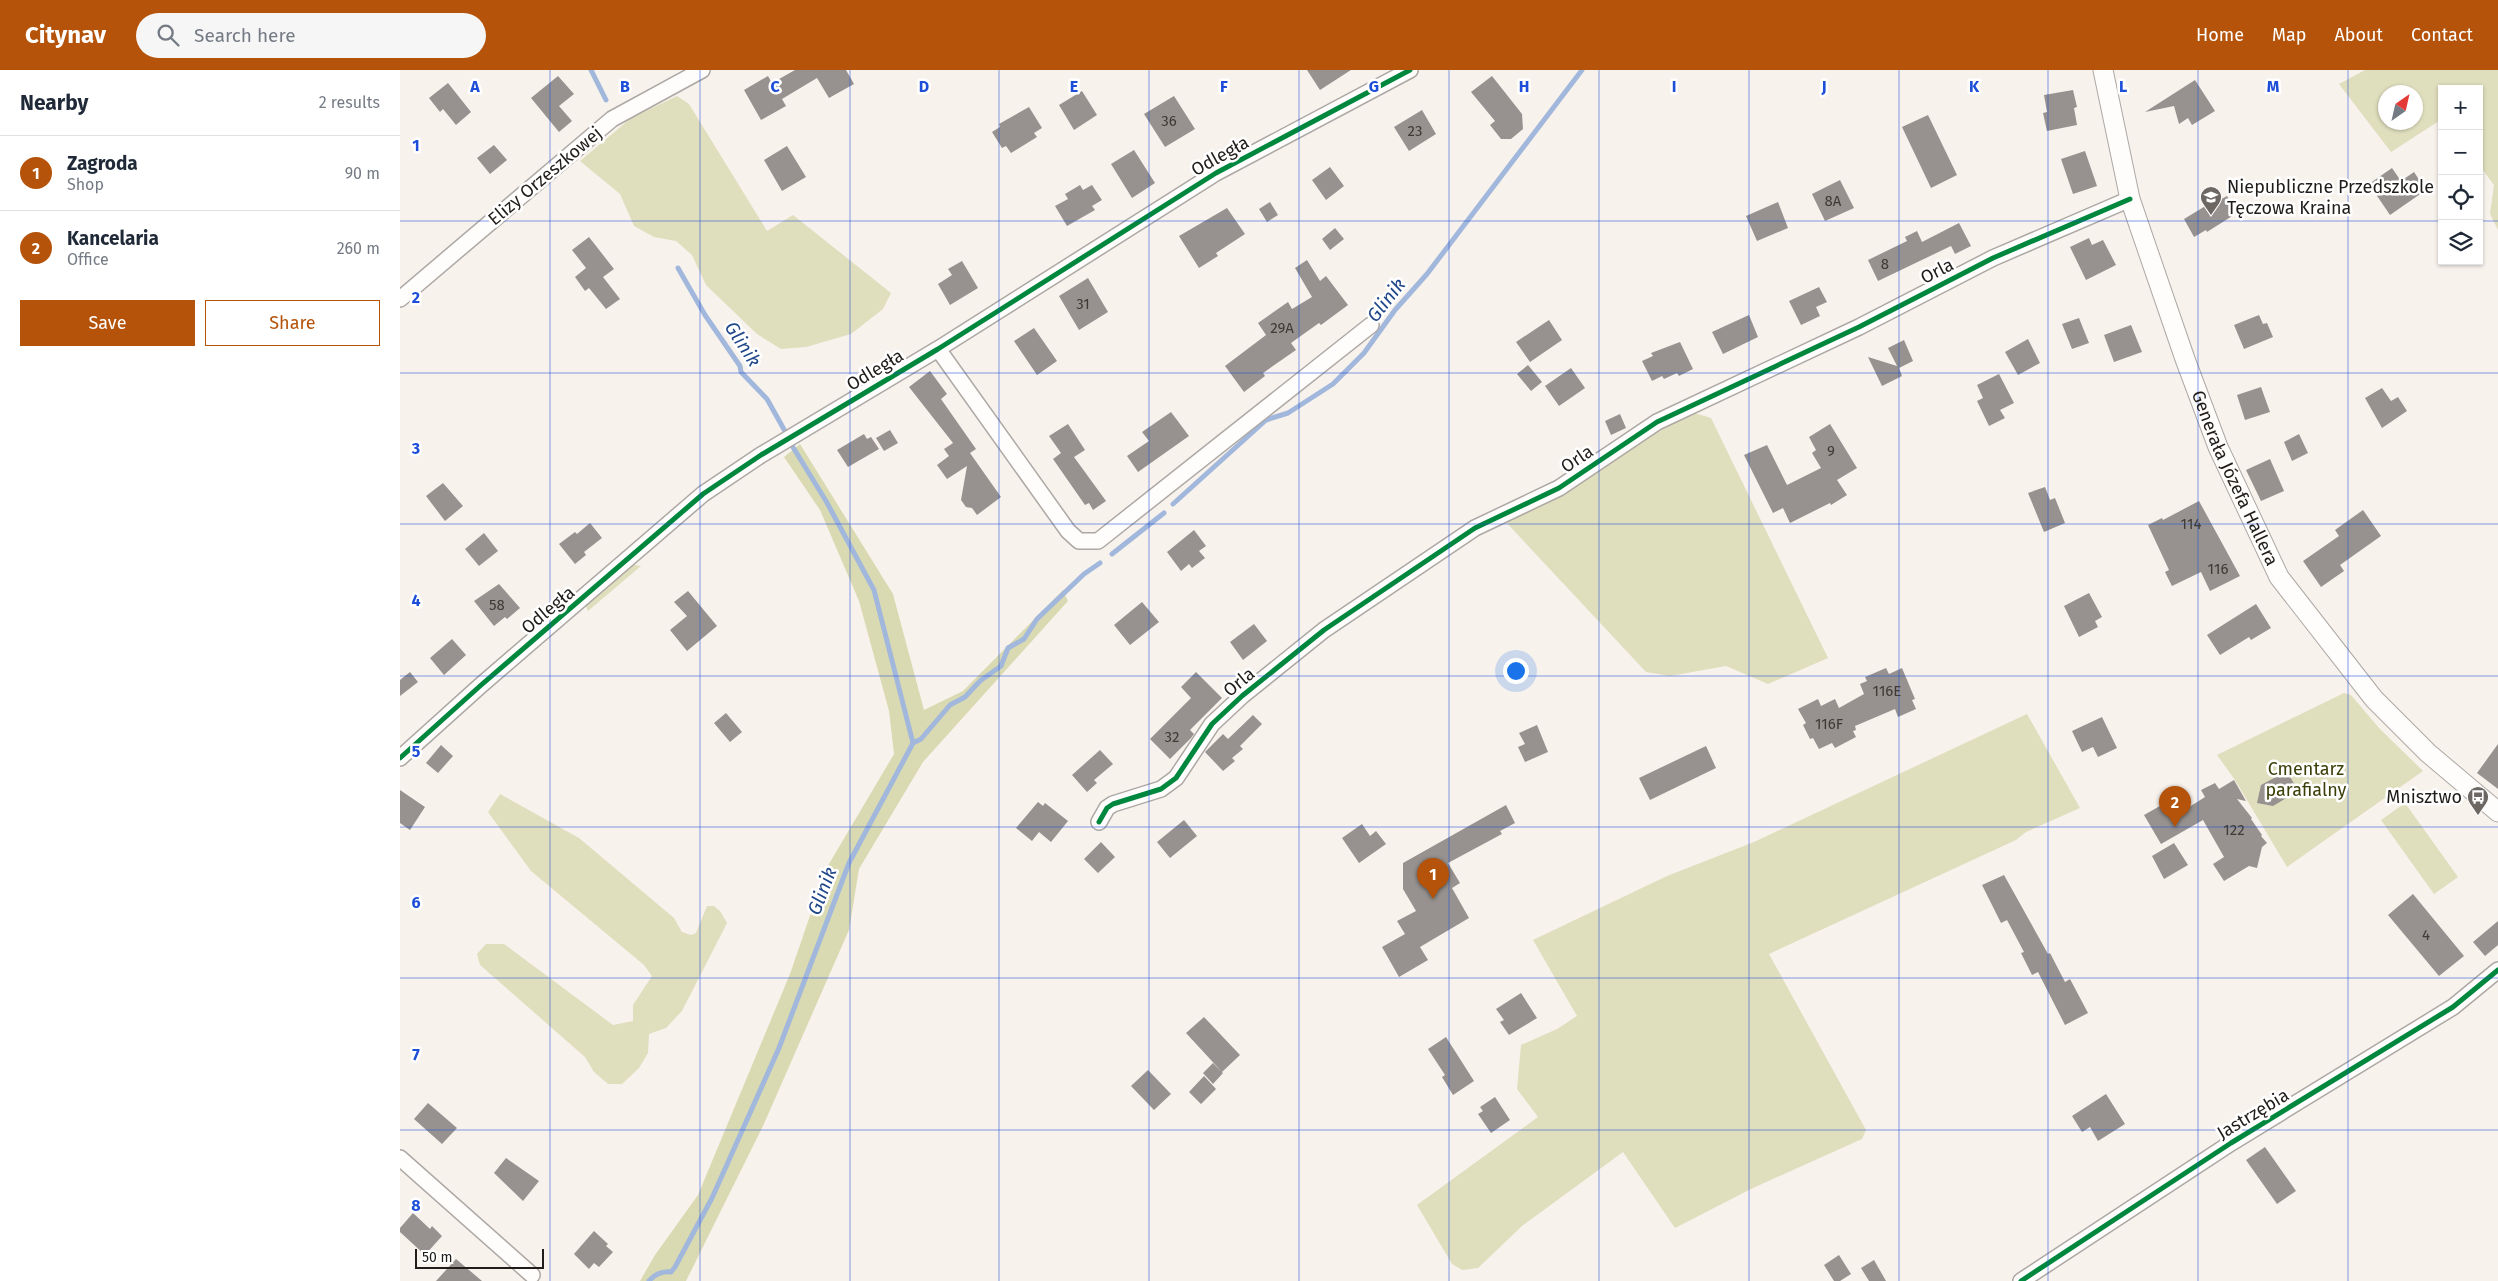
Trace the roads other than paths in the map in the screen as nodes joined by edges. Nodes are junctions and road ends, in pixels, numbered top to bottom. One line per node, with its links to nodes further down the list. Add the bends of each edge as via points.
1 (702, 70): 5 (street, Elizy Orzeszkowej, via 612,120)
2 (1410, 70): 7 (street, Odległa, via 1216,173)
3 (2102, 70): 4 (street, Generała Józefa Hallera)
4 (2130, 200): 9 (street, Generała Józefa Hallera, via 2218,447 2279,577 2374,699 2428,754); 10 (street, Orla, via 1993,258 1859,327 1657,422 1559,488 1475,528 1324,630 1242,696 1212,724 1182,770 1168,785 1113,804)
5 (400, 299)
6 (1371, 325): 7 (street, via 1098,541 1079,541 1068,531)
7 (938, 349): 8 (street, Odległa, via 784,441 703,494)
8 (400, 758)
9 (2498, 812)
10 (1099, 822)
11 (2498, 970): 14 (street, Jastrzębia, via 2453,1006 2231,1143)
12 (400, 1158): 13 (street)
13 (532, 1275)
14 (2021, 1281)

